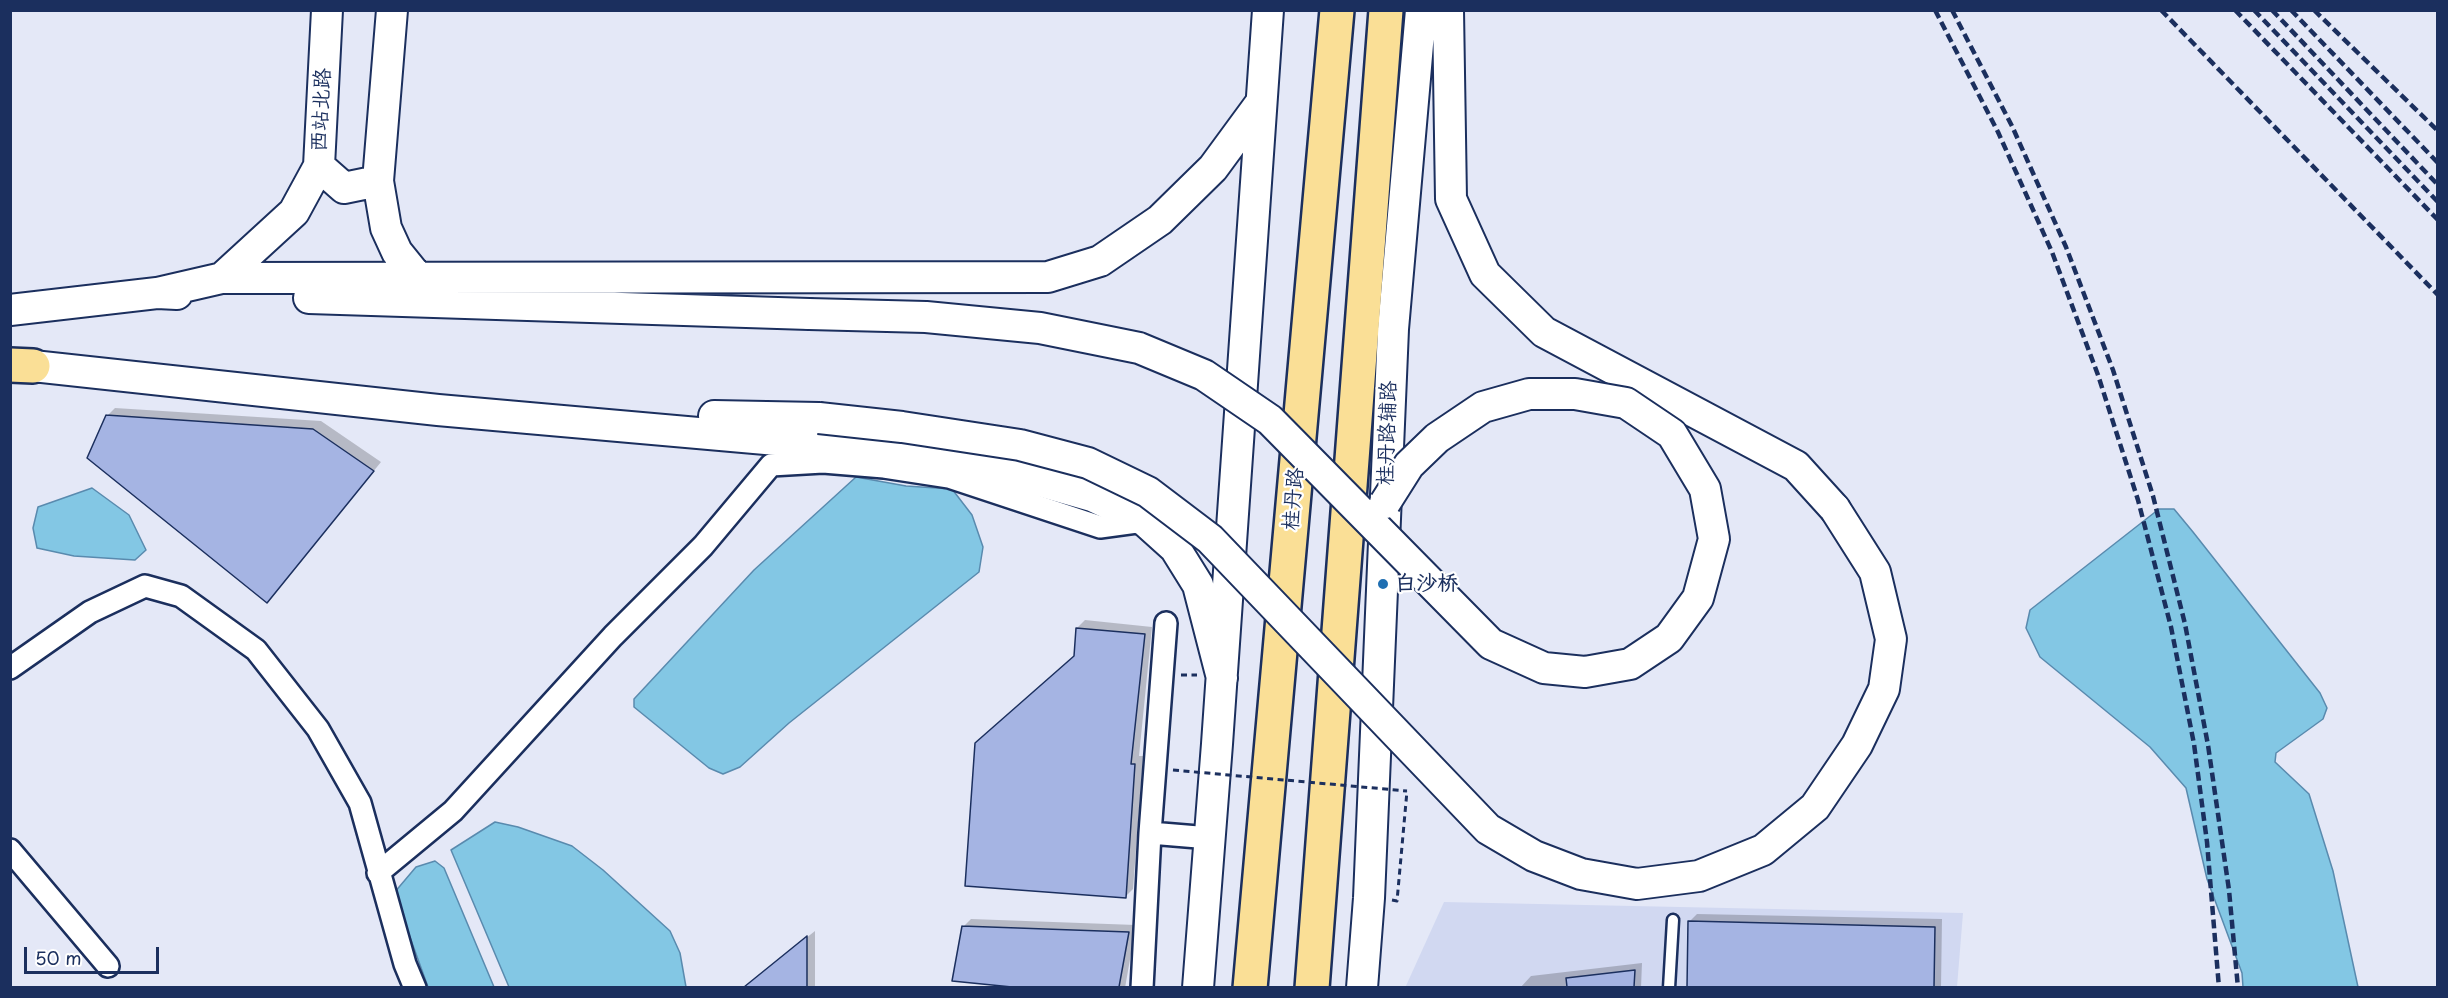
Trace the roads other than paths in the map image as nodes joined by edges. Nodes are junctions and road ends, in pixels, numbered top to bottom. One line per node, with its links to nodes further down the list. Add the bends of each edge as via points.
1 (327, 10): 9 (street, 西站北路)
2 (392, 10): 10 (street)
3 (1268, 10): 8 (street)
4 (1337, 10): 31 (highway, 桂丹路)
5 (1386, 10): 32 (highway)
6 (1421, 10): 17 (street, 桂丹路辅路, via 1393,329)
7 (1448, 10): 16 (street, bridge, via 1451,200 1485,274 1544,332 1796,466 1836,509 1875,572 1891,639 1884,689 1857,745 1815,807 1763,850 1699,876 1637,884 1571,871 1534,856 1488,829 1210,539 1148,492 1088,463 1020,445 819,418)
8 (1260, 104): 12 (street, via 1213,168 1160,220 1100,261 1048,277); 21 (street)
9 (319, 166): 10 (street, via 344,188); 11 (street, 西站北路, via 294,212)
10 (378, 181): 12 (street, via 386,228 397,252)
11 (222, 278): 12 (street); 13 (street)
12 (418, 278)
13 (157, 293): 14 (street); 17 (street, bridge, via 926,317 1040,328 1139,348 1204,375 1270,420 1491,644 1544,668 1585,672 1629,664 1669,639 1698,598 1714,539 1705,489 1672,434 1626,403 1575,393 1529,394 1483,407 1437,438 1409,465)
14 (10, 310)
15 (22, 366): 16 (street)
16 (438, 410): 18 (street, via 856,447 984,465 1092,496)
17 (1385, 503): 33 (street, 桂丹路辅路)
18 (1145, 521): 21 (street, via 1175,548 1198,585); 25 (street, via 1100,527 949,477 884,467 823,462 771,465 703,546 612,636 453,811)
19 (1166, 623): 22 (street)
20 (10, 668): 25 (street, via 90,612 145,585 181,596 256,650 318,729 360,803)
21 (1222, 678): 23 (street)
22 (1150, 833): 23 (street); 29 (street)
23 (1210, 838): 30 (street)
24 (10, 850): 27 (street)
25 (378, 873): 28 (street)
26 (1673, 920): 34 (lane)
27 (108, 966)
28 (415, 987)
29 (1142, 987)
30 (1198, 987)
31 (1250, 987)
32 (1312, 987)
33 (1362, 987)
34 (1669, 987)

